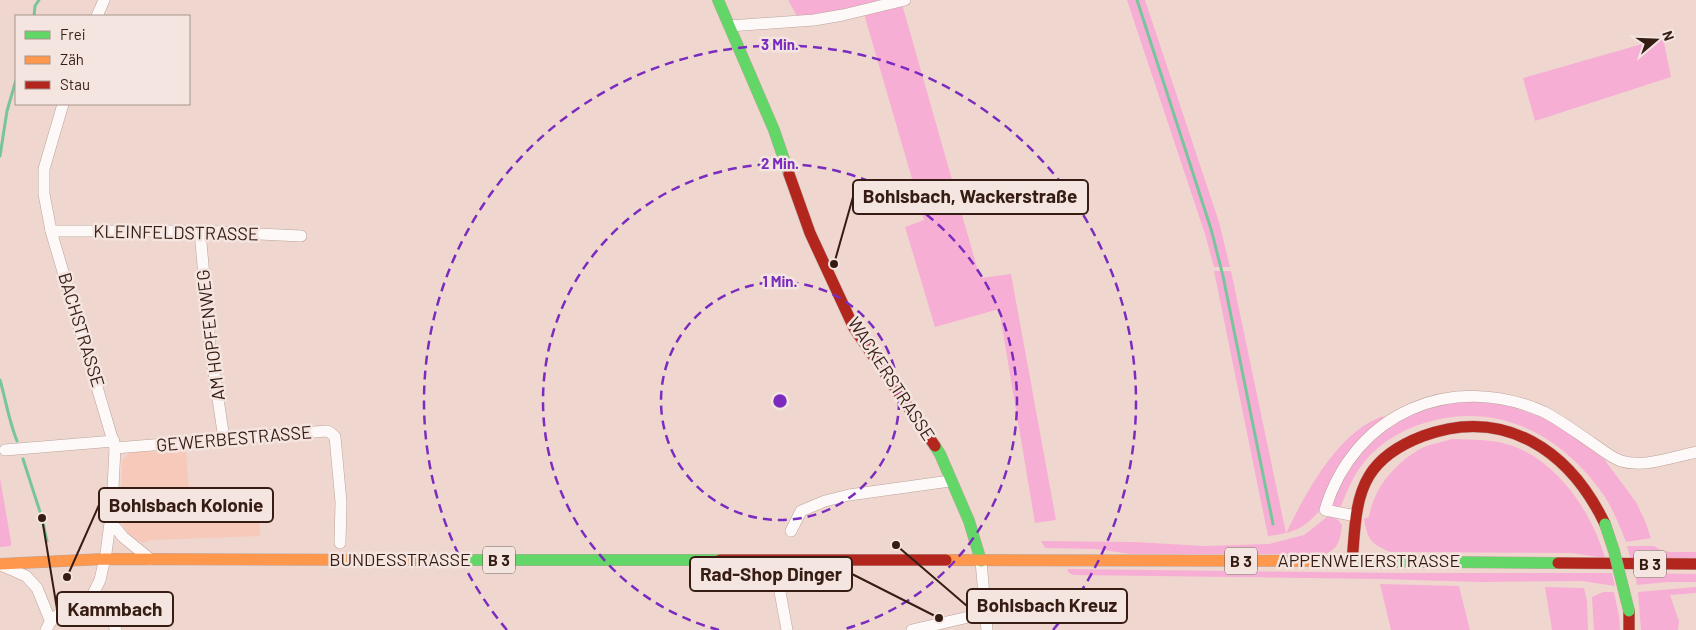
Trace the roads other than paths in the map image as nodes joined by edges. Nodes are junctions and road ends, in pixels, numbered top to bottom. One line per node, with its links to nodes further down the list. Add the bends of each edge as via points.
1 (104, 0): 4 (street)
2 (718, 0): 5 (main road, WACKERSTRASSE)
3 (905, 0): 5 (street, via 814,20)
4 (97, 15)
5 (729, 26): 14 (main road, WACKERSTRASSE, via 774,130 810,233 854,328 940,454)
6 (63, 105): 7 (street, BACHSTRASSE, via 44,169 44,194)
7 (51, 231): 8 (street, KLEINFELDSTRASSE); 11 (street, BACHSTRASSE)
8 (200, 231): 9 (street, KLEINFELDSTRASSE); 10 (street, AM HOPFENWEG, via 210,345)
9 (301, 236)
10 (224, 439): 11 (street, GEWERBESTRASSE); 18 (street, GEWERBESTRASSE, via 331,433 335,437 341,502)
11 (115, 445): 12 (street); 16 (street, BACHSTRASSE)
12 (5, 450)
13 (1696, 452): 15 (street, via 1659,461 1622,461 1545,413 1528,406 1492,397 1454,396 1414,407 1381,425 1364,440 1343,467 1325,510)
14 (950, 481): 17 (street, via 825,501 801,511); 21 (main road, WACKERSTRASSE, via 969,521)
15 (1356, 516): 22 (main road); 33 (main road, bridge, via 1361,492 1370,474 1388,455 1409,441 1458,426 1483,426 1510,432 1565,464 1598,507 1614,551 1629,611)
16 (111, 522): 19 (street, BACHSTRASSE); 20 (street, via 123,537)
17 (791, 531)
18 (340, 544)
19 (104, 559): 20 (main road, BUNDESSTRASSE / B 3); 23 (main road, BUNDESSTRASSE / B 3); 26 (street, BACHSTRASSE, via 100,580)
20 (152, 560): 21 (main road, BUNDESSTRASSE / B 3)
21 (981, 561): 22 (main road, APPENWEIERSTRASSE / B 3); 27 (street, WACKERSTRASSE)
22 (1352, 561): 24 (main road, APPENWEIERSTRASSE / B 3)
23 (0, 564): 28 (street, via 26,576 37,588)
24 (1696, 564)
25 (778, 581): 30 (street)
26 (90, 600): 28 (street, via 62,611); 29 (street, via 112,620)
27 (986, 613): 31 (street); 32 (street, WACKERSTRASSE)
28 (48, 625)
29 (116, 630)
30 (787, 630)
31 (912, 630)
32 (987, 630)
33 (1629, 630)

